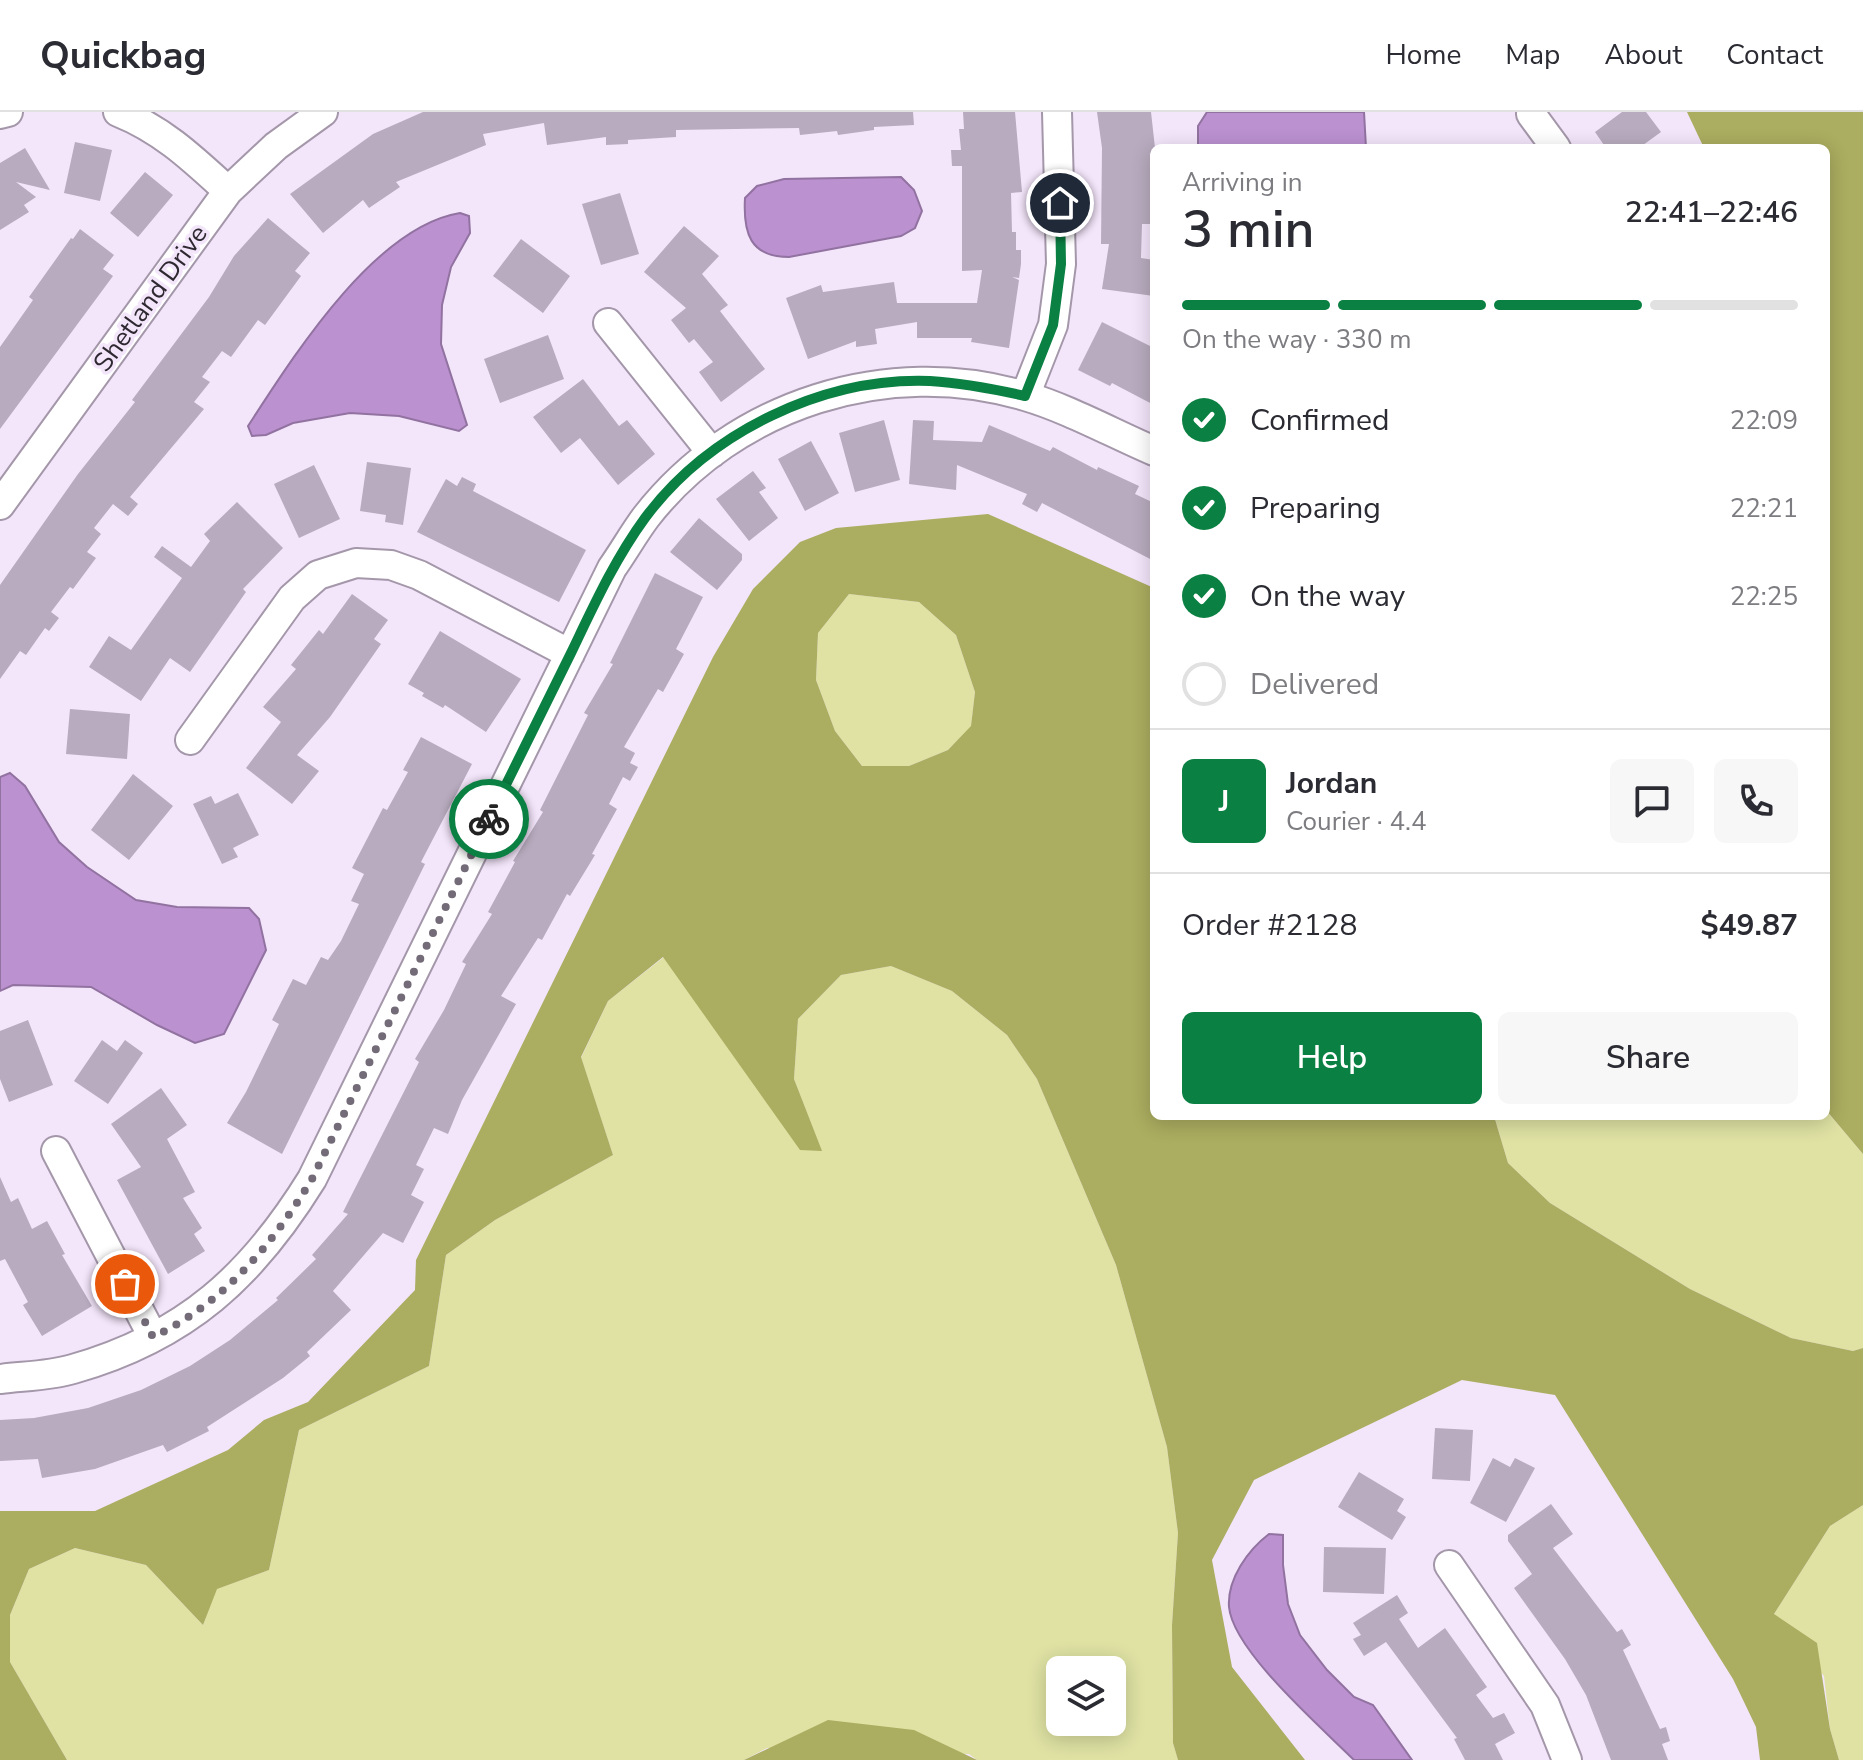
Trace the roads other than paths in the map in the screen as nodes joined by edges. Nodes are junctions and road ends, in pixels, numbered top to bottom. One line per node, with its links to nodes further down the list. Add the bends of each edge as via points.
1 (8, 112): 5 (street)
2 (118, 112): 8 (street, via 175,143)
3 (323, 112): 8 (street, Shetland Drive)
4 (1057, 112): 10 (street, via 1061,264 1053,325)
5 (0, 114)
6 (1531, 114): 7 (street)
7 (1553, 144)
8 (228, 191): 13 (street, Shetland Drive)
9 (608, 323): 12 (street)
10 (1025, 396): 11 (street); 12 (street, via 926,381 874,385 772,414)
11 (1150, 449)
12 (712, 453): 14 (street, via 646,516 612,568)
13 (0, 505)
14 (570, 654): 15 (street, via 419,575 391,565 356,563 318,575 292,598); 17 (street, via 312,1179 282,1228 222,1293)
15 (190, 740)
16 (56, 1151): 17 (street)
17 (153, 1337): 18 (street, via 71,1370)
18 (0, 1379)
19 (1449, 1565): 20 (street, via 1545,1705)
20 (1567, 1760)

